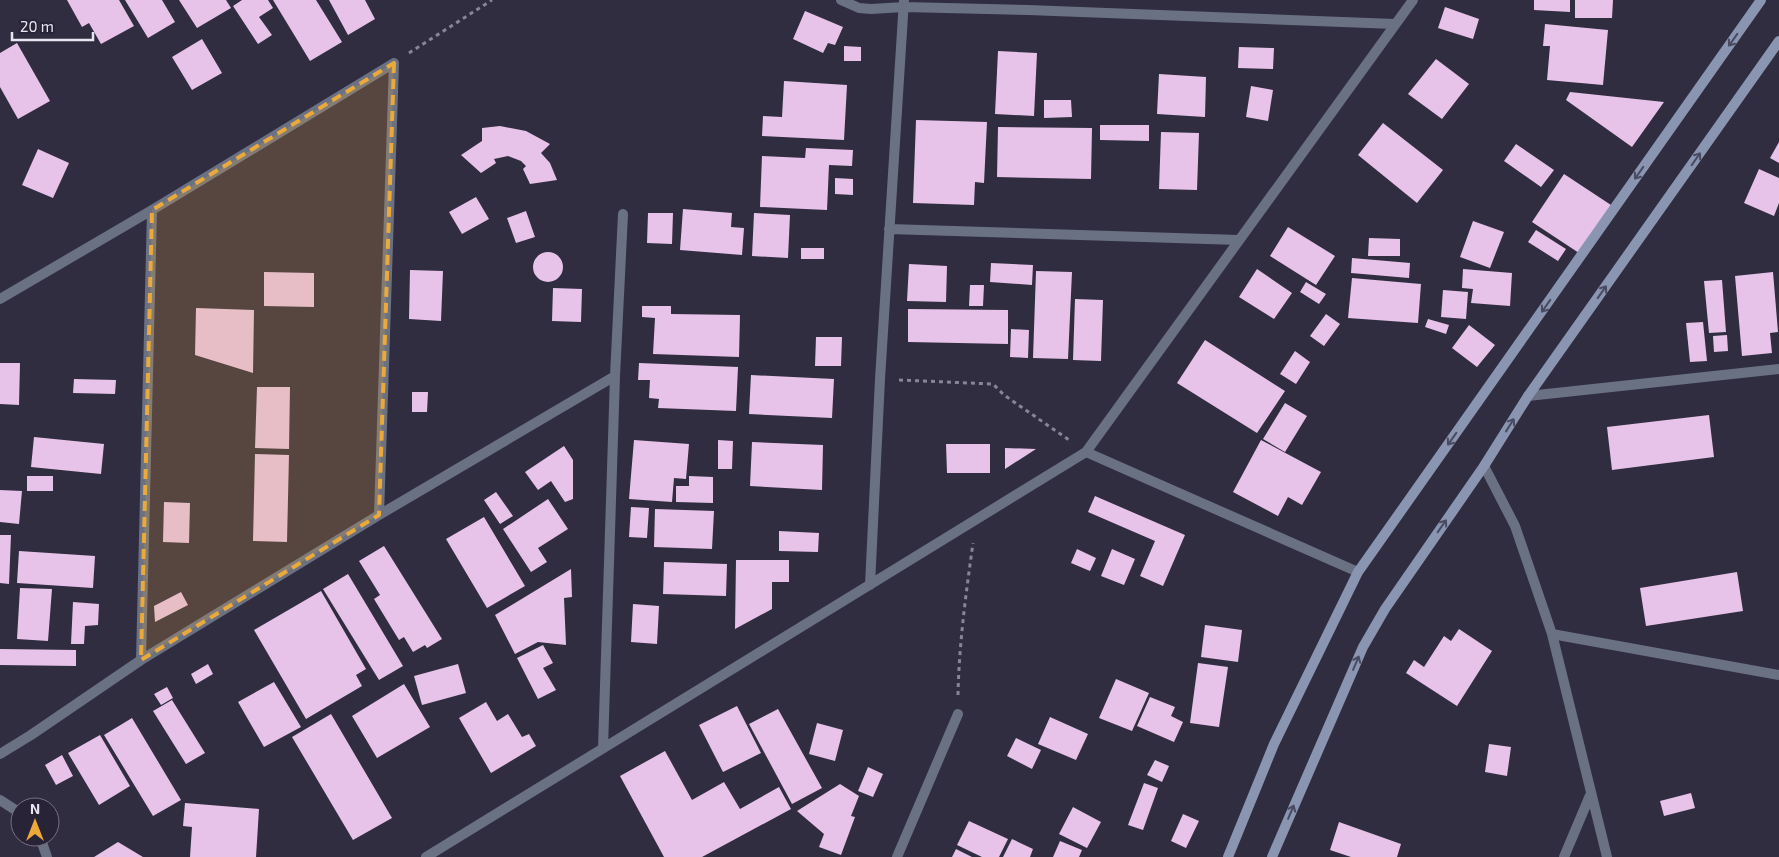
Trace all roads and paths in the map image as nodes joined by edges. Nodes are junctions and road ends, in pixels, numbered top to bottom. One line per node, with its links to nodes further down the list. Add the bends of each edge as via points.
1 (492, 0): 8 (path)
2 (841, 0): 5 (street, via 865,8)
3 (1412, 0): 6 (street)
4 (1761, 0): 22 (street, one-way to 22)
5 (904, 3): 6 (street); 11 (street)
6 (1395, 24): 12 (street)
7 (1779, 41): 17 (street, one-way to 7)
8 (394, 63): 9 (street); 20 (street)
9 (152, 210): 13 (street); 25 (street)
10 (623, 214): 15 (street)
11 (889, 229): 12 (street); 16 (street)
12 (1239, 240): 18 (street)
13 (0, 299)
14 (1779, 368): 17 (street)
15 (615, 376): 20 (street); 28 (street)
16 (880, 379): 18 (path, via 993,384); 23 (street)
17 (1528, 396): 19 (street, one-way to 17)
18 (1086, 452): 21 (street); 22 (street)
19 (1484, 466): 24 (street, via 1515,526); 34 (street, one-way to 19, via 1363,647 1385,609)
20 (378, 515): 25 (street)
21 (976, 519): 23 (street); 27 (path, via 964,610)
22 (1358, 572): 33 (street, via 1274,744)
23 (870, 585): 28 (street)
24 (1552, 634): 26 (street); 30 (street)
25 (141, 660): 29 (street)
26 (1779, 676)
27 (958, 714): 32 (street)
28 (602, 748): 31 (street)
29 (0, 754)
30 (1591, 793): 35 (street); 36 (street)
31 (426, 857)
32 (897, 857)
33 (1228, 857)
34 (1272, 857)
35 (1564, 857)
36 (1607, 857)

